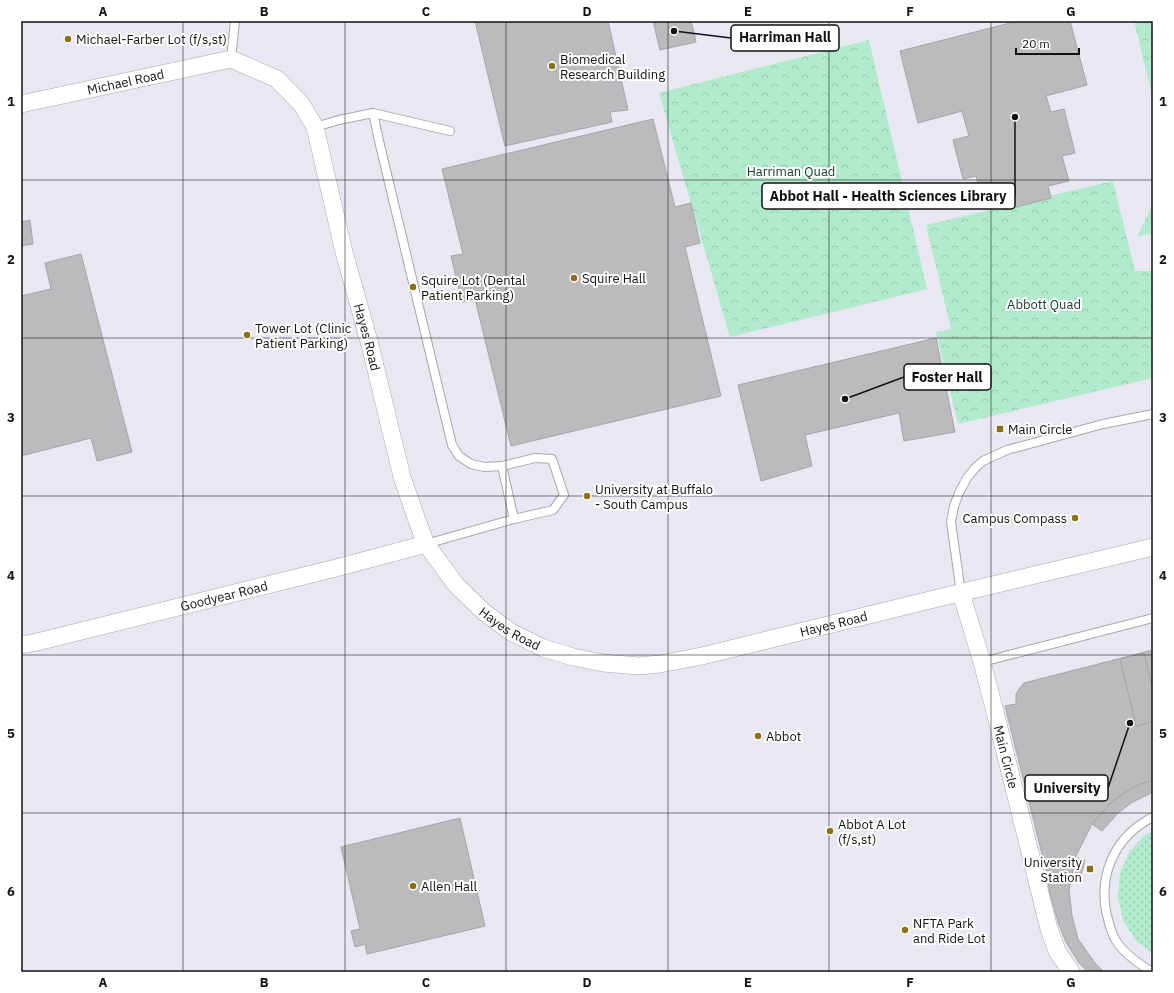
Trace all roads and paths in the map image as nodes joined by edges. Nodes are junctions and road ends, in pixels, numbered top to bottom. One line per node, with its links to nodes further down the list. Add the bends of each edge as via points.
1 (235, 21): 2 (lane)
2 (231, 59): 3 (street, Michael Road); 5 (street, Hayes Road, via 277,79 302,105)
3 (21, 104)
4 (373, 113): 5 (lane); 6 (lane); 8 (lane, via 452,445 459,456 471,464 484,467)
5 (315, 127): 10 (street, Hayes Road, via 344,252 402,477)
6 (450, 131)
7 (1153, 414): 12 (lane, Main Circle, via 1102,424 1007,450 983,461 975,468 959,493 951,522)
8 (502, 466): 9 (lane); 9 (lane, via 535,458 552,459 564,495 553,510)
9 (514, 519): 10 (lane)
10 (426, 544): 12 (street, Hayes Road, via 456,585 484,612 511,632 543,648 603,663 639,666 702,656); 14 (street, Goodyear Road)
11 (1153, 547): 12 (street, Hayes Road)
12 (961, 593): 15 (street, Main Circle)
13 (1153, 618): 15 (lane)
14 (21, 645)
15 (982, 662): 17 (street, Main Circle, via 1049,929 1057,951)
16 (1153, 817): 18 (lane, via 1130,833 1115,851 1107,874 1104,897 1109,926 1114,938 1132,957)
17 (1071, 972)
18 (1152, 972)

